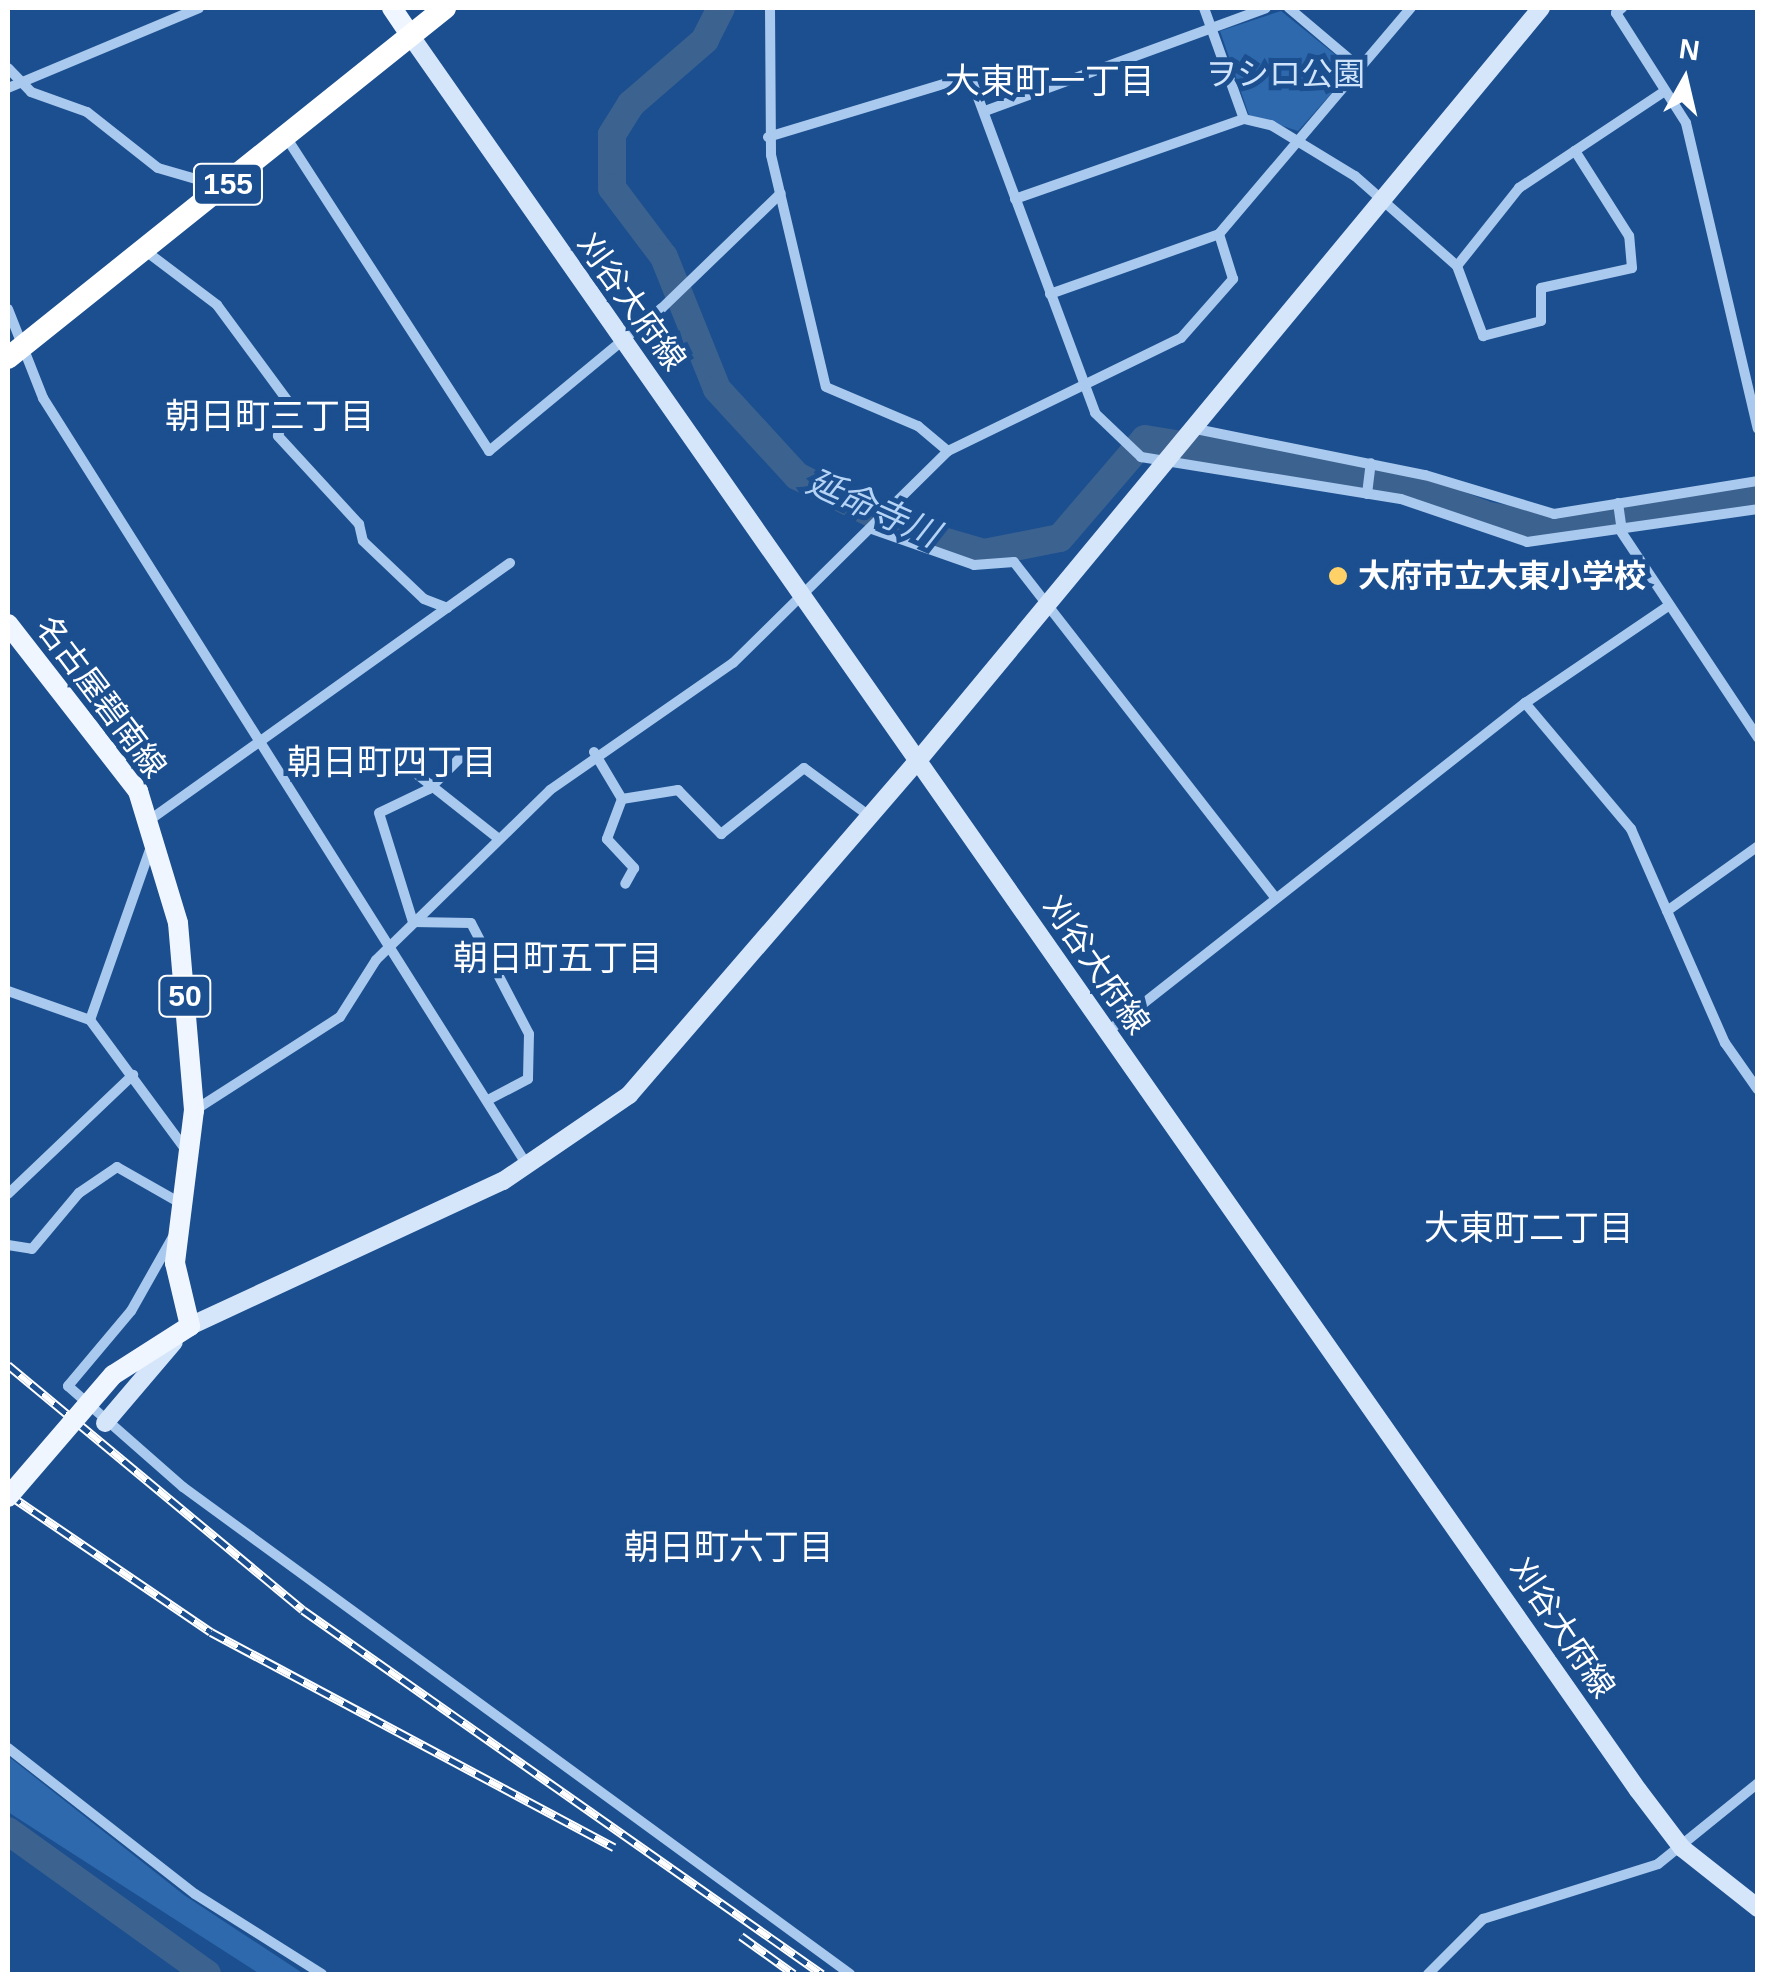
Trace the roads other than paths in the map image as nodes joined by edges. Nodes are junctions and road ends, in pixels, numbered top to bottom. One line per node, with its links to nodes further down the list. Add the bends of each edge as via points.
1 (392, 8): 12 (main road)
2 (445, 8): 12 (highway, 155)
3 (770, 8): 21 (street)
4 (1204, 8): 11 (street)
5 (1266, 8): 11 (street)
6 (1289, 8): 14 (street)
7 (1411, 8): 14 (street)
8 (1541, 8): 25 (main road)
9 (193, 9): 15 (street)
10 (1616, 10): 16 (street)
11 (1211, 26): 17 (street); 18 (street)
12 (410, 35): 19 (highway, 155); 32 (main road, 刈谷大府線)
13 (8, 68): 15 (street)
14 (1360, 68): 20 (street)
15 (13, 86): 23 (street, via 87,112 158,168)
16 (1665, 91): 22 (street); 36 (street, via 1686,123)
17 (984, 111): 21 (street, via 970,76); 26 (street)
18 (1244, 118): 20 (street); 26 (street)
19 (286, 136): 23 (highway, 155); 32 (street, via 489,451)
20 (1301, 136): 25 (street); 27 (street)
21 (768, 137): 24 (street)
22 (1575, 151): 29 (street, via 1519,188); 29 (street, via 1629,236 1632,268 1542,288 1541,320 1483,336)
23 (223, 188): 28 (highway, 155)
24 (781, 193): 32 (street); 37 (street, via 826,387 918,426)
25 (1384, 198): 29 (street); 35 (main road)
26 (1015, 200): 30 (street)
27 (1219, 234): 30 (street); 34 (street, via 1233,279 1181,338)
28 (148, 252): 33 (highway, 155); 50 (street, via 217,305 290,404 278,436 359,524 363,541 424,599)
29 (1457, 266)
30 (1050, 294): 34 (street)
31 (8, 309): 33 (street)
32 (620, 342): 47 (main road, 刈谷大府線)
33 (15, 353): 54 (street)
34 (1086, 390): 37 (street); 38 (street, via 1115,439)
35 (1189, 428): 38 (main road); 39 (street)
36 (1758, 429)
37 (948, 451): 44 (street)
38 (1161, 462): 41 (street); 48 (main road)
39 (1371, 464): 41 (street); 42 (street, via 1537,511)
40 (1758, 480): 42 (street)
41 (1367, 493): 45 (street, via 1527,542)
42 (1618, 503): 45 (street)
43 (1758, 509): 45 (street)
44 (873, 528): 47 (street); 48 (street, via 974,565 1014,562)
45 (1622, 532): 49 (street)
46 (510, 563): 50 (street)
47 (803, 600): 56 (street, via 733,663); 58 (main road, 刈谷大府線)
48 (1045, 602): 58 (main road); 66 (street)
49 (1667, 607): 52 (street); 53 (street)
50 (447, 608): 54 (street)
51 (8, 624): 62 (main road, 名古屋碧南線 / 50, via 106,742)
52 (1524, 703): 66 (street); 67 (street, via 1631,829)
53 (1758, 738)
54 (260, 745): 62 (street); 69 (street)
55 (467, 751): 59 (street)
56 (594, 752): 60 (street); 63 (street)
57 (390, 754): 59 (street)
58 (916, 764): 61 (main road); 72 (main road, 刈谷大府線)
59 (429, 788): 63 (street); 68 (street, via 380,813)
60 (622, 798): 61 (street, via 678,790 720,834 804,768); 65 (street, via 606,839 634,868)
61 (868, 815): 78 (main road, via 629,1095)
62 (154, 825): 71 (street); 76 (main road, 名古屋碧南線 / 50, via 178,923)
63 (499, 839): 68 (street)
64 (1758, 846): 67 (street)
65 (624, 884)
66 (1276, 898): 72 (street)
67 (1667, 911): 74 (street, via 1724,1043)
68 (414, 922): 69 (street); 75 (street, via 471,923 529,1034 528,1079)
69 (392, 947): 75 (street); 76 (street, via 340,1016)
70 (8, 991): 71 (street)
71 (90, 1020): 73 (street)
72 (1107, 1032): 89 (main road, 刈谷大府線)
73 (133, 1075): 77 (street); 79 (street)
74 (1758, 1090)
75 (488, 1100): 78 (street)
76 (194, 1110): 77 (main road, 名古屋碧南線 / 50)
77 (191, 1156): 80 (main road, 名古屋碧南線 / 50)
78 (527, 1165): 83 (main road)
79 (8, 1194)
80 (183, 1204): 81 (main road, 名古屋碧南線 / 50); 82 (street, via 117,1167 80,1193 32,1249)
81 (180, 1227): 84 (main road, 名古屋碧南線 / 50, via 174,1263); 85 (street, via 131,1311 68,1386)
82 (8, 1244)
83 (285, 1276): 84 (main road); 85 (main road, via 172,1342)
84 (190, 1326): 86 (main road, bridge, via 113,1375)
85 (105, 1422): 92 (street)
86 (8, 1497)
87 (8, 1748): 91 (street, via 195,1894)
88 (1758, 1783): 89 (street)
89 (1682, 1848): 90 (main road, 刈谷大府線); 93 (street, via 1658,1864 1483,1919)
90 (1753, 1900)
91 (322, 1974)
92 (850, 1974)
93 (1428, 1974)

